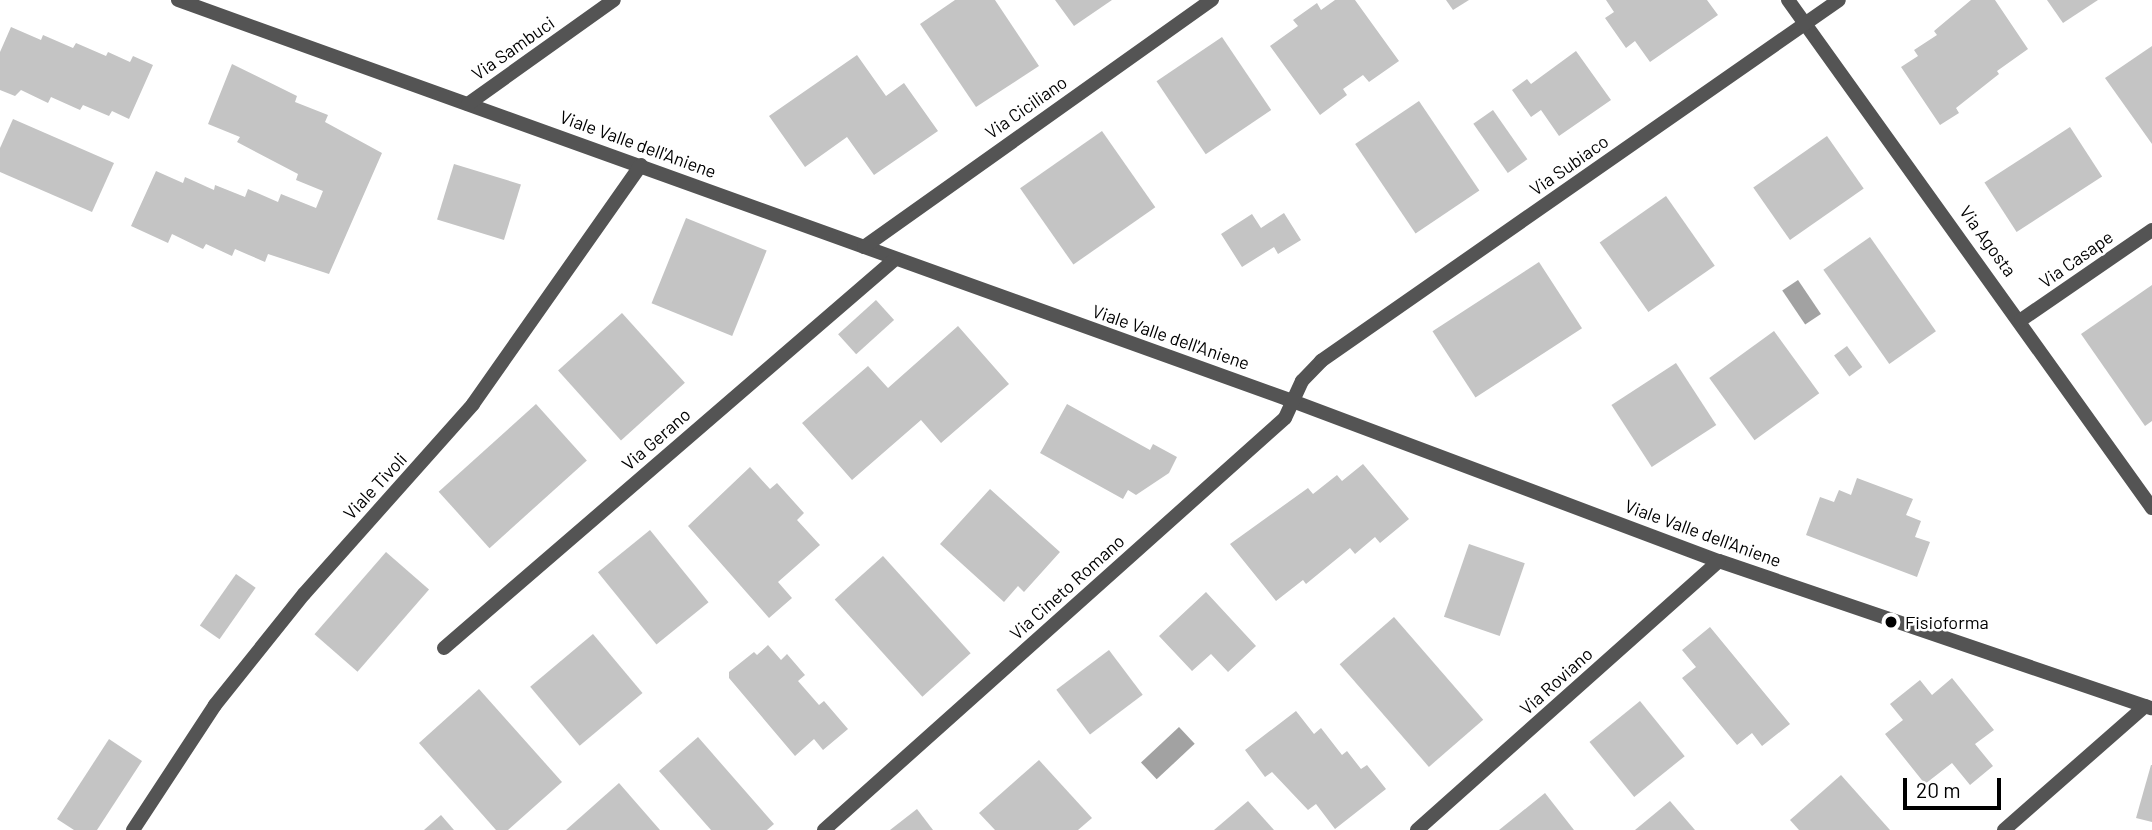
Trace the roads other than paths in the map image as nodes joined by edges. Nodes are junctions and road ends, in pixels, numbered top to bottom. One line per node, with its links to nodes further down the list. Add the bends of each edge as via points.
1 (178, 0): 7 (street, Viale Valle dell'Aniene)
2 (614, 0): 7 (street, Via Sambuci)
3 (1212, 0): 10 (street, Via Ciciliano)
4 (1788, 0): 6 (street, Via Agosta)
5 (1839, 0): 6 (street, Via Subiaco)
6 (1805, 24): 12 (street, Via Agosta); 13 (street, Via Subiaco)
7 (468, 104): 8 (street, Viale Valle dell'Aniene)
8 (641, 165): 10 (street, Viale Valle dell'Aniene); 19 (street, Viale Tivoli, via 473,404 303,594 215,705)
9 (2152, 230): 12 (street, Via Casape)
10 (864, 247): 11 (street, Viale Valle dell'Aniene)
11 (894, 260): 14 (street, Viale Valle dell'Aniene); 17 (street, Via Gerano)
12 (2021, 320): 15 (street, Via Agosta)
13 (1321, 362): 14 (street, Via Cineto Romano, via 1302,382)
14 (1295, 402): 16 (street, Viale Valle dell'Aniene); 20 (street, Via Cineto Romano, via 1285,418)
15 (2152, 508)
16 (1719, 561): 18 (street, Viale Valle dell'Aniene); 21 (street, Via Roviano)
17 (444, 648)
18 (2148, 707): 22 (street)
19 (133, 830)
20 (824, 830)
21 (1418, 830)
22 (2004, 830)

